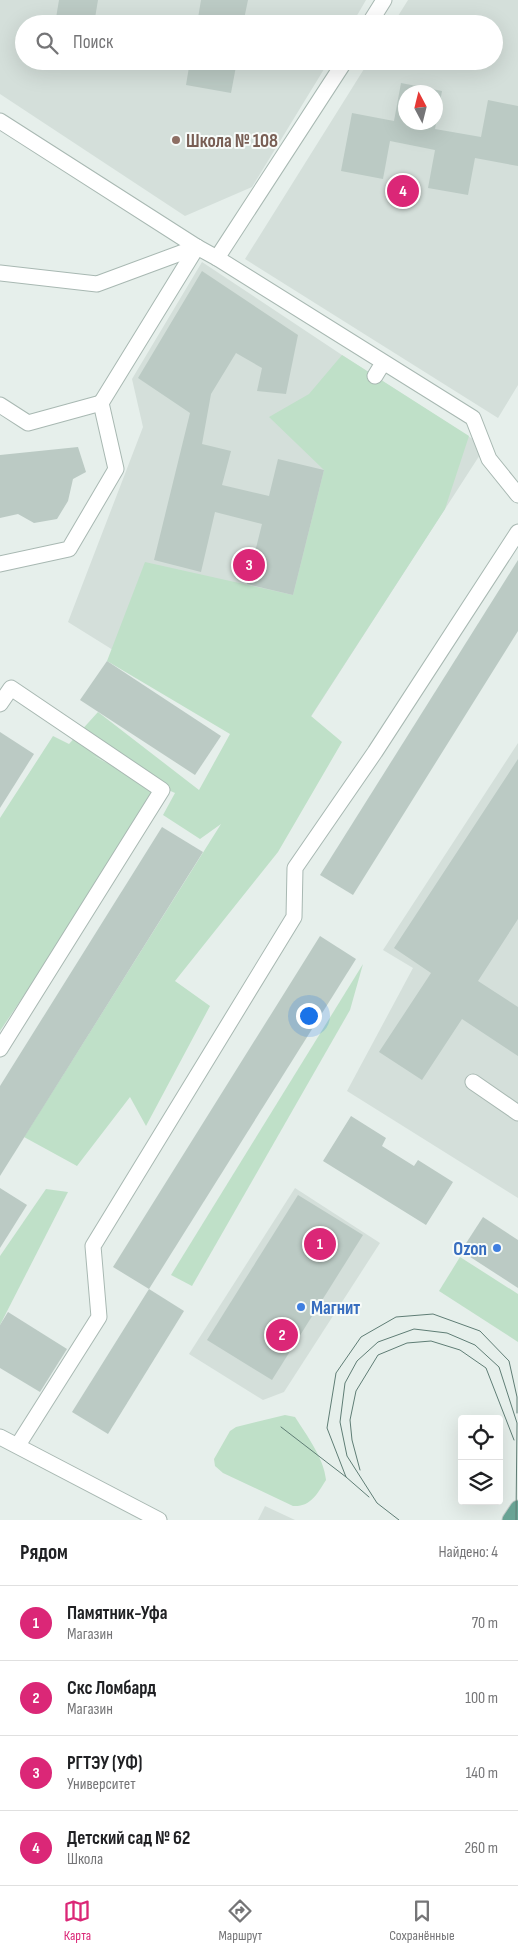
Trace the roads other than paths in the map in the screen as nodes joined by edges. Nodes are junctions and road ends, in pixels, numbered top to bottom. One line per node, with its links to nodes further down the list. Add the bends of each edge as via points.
1 (384, 0): 2 (street)
2 (375, 15)
3 (339, 70): 6 (street)
4 (0, 121): 5 (street)
5 (197, 247): 6 (street); 7 (street, via 97,284); 8 (street)
6 (217, 258): 10 (street, via 379,369 473,418 488,459)
7 (0, 273)
8 (102, 404): 9 (street, via 28,423); 12 (street, via 116,469 69,549)
9 (0, 405)
10 (518, 495)
11 (518, 532): 18 (street, via 295,868 294,917 93,1246 99,1317)
12 (0, 564)
13 (0, 704): 14 (street, via 11,688 162,790)
14 (0, 1050)
15 (473, 1082): 16 (street)
16 (518, 1113)
17 (0, 1437): 18 (street)
18 (18, 1445): 20 (street)
19 (518, 1508): 21 (main road)
20 (159, 1520)
21 (510, 1520)

